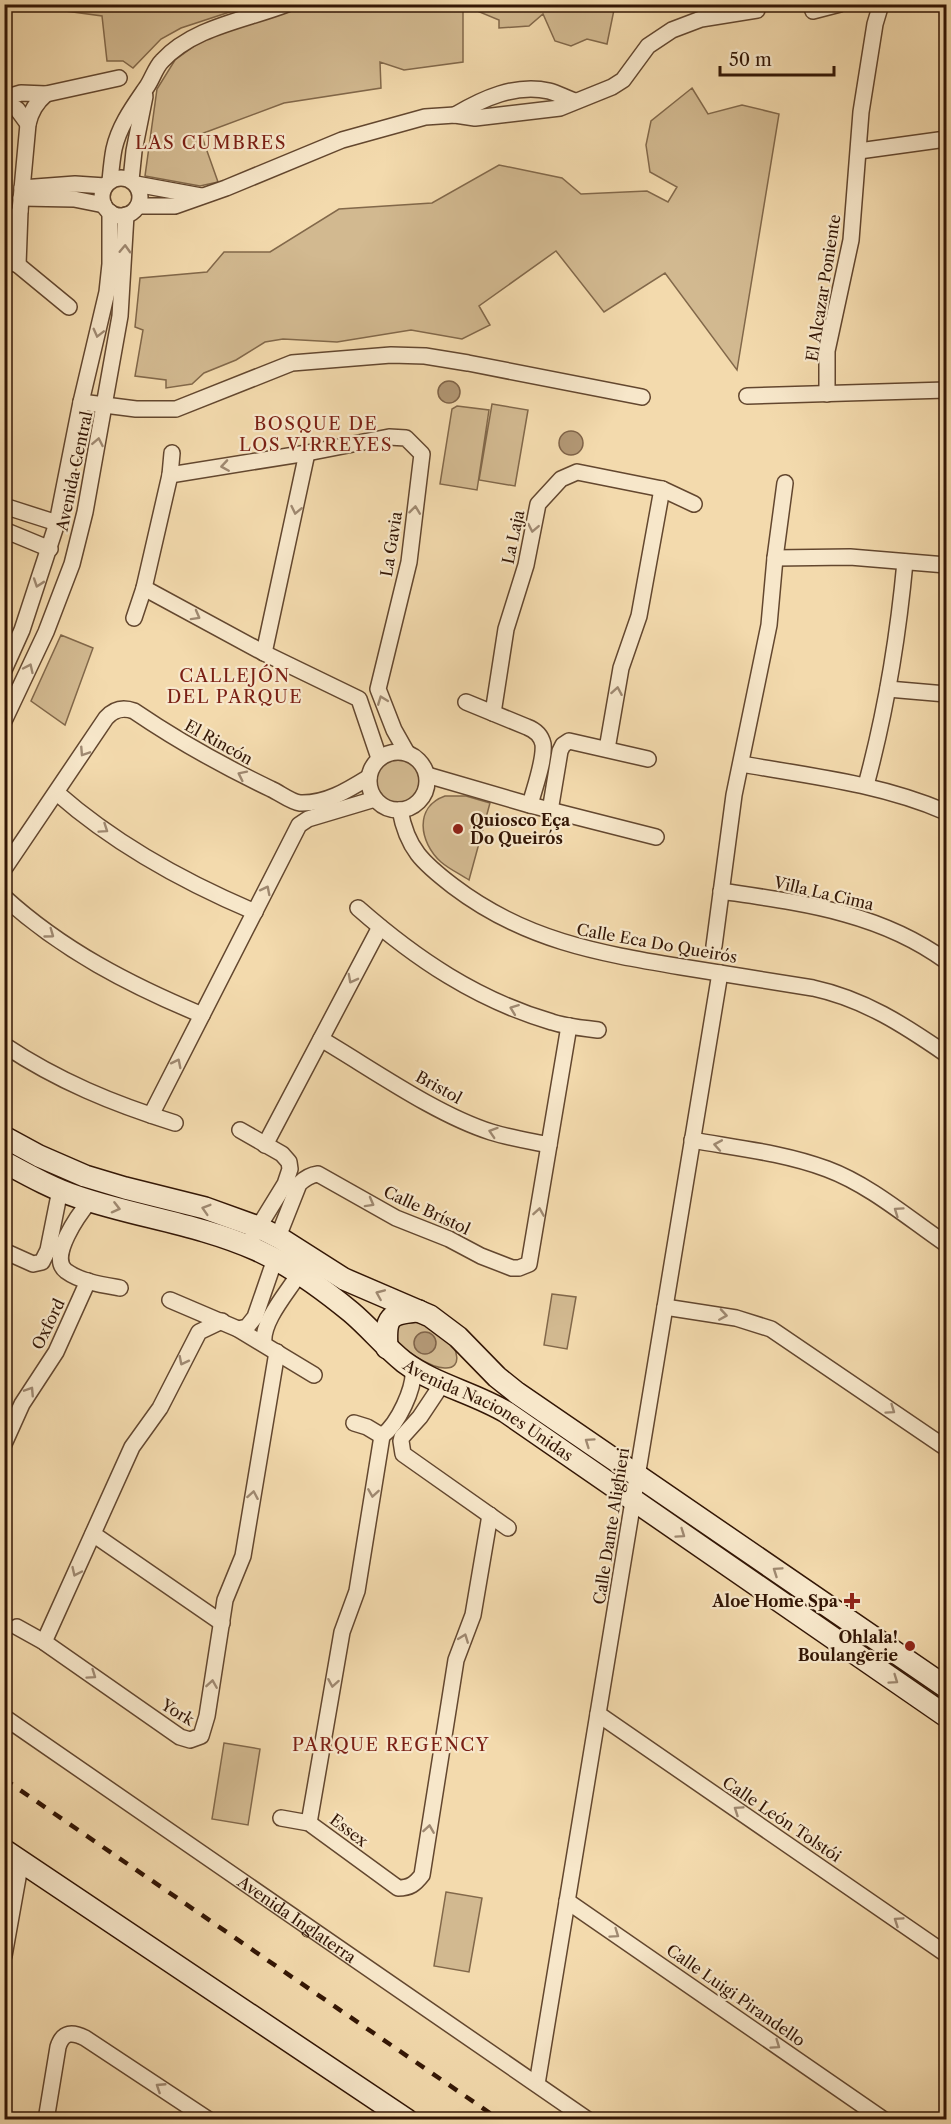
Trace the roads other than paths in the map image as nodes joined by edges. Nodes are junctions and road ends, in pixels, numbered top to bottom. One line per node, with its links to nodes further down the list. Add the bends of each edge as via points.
1 (287, 4): 7 (street, via 197,36 162,61)
2 (840, 4): 5 (street)
3 (881, 4): 14 (street, El Alcazar Poniente, via 867,65)
4 (757, 10): 10 (street, via 701,20 672,30 648,46 623,80)
5 (813, 11)
6 (119, 78): 8 (street)
7 (147, 87): 15 (street, via 137,131); 16 (street, via 120,132)
8 (46, 94): 9 (street, via 21,93); 12 (street, via 37,102)
9 (4, 100): 12 (street)
10 (575, 101): 11 (street, via 560,108 475,118); 11 (street, via 527,88 480,100)
11 (455, 115): 17 (street, via 425,117 342,141)
12 (28, 124): 18 (street)
13 (946, 139): 14 (street)
14 (859, 151): 27 (street, El Alcazar Poniente, via 851,240 827,351)
15 (133, 182): 16 (street, via 117,178); 17 (street); 19 (street, via 141,199)
16 (108, 183): 18 (street, via 75,184); 20 (street, via 102,192)
17 (204, 196): 19 (street, via 175,206)
18 (21, 199): 20 (street, via 74,199); 22 (street, via 13,222); 23 (street)
19 (138, 206): 21 (street)
20 (107, 209): 21 (street, via 117,216); 24 (street, Avenida Central)
21 (126, 215): 24 (street, Avenida Central, one-way to 21)
22 (4, 228)
23 (11, 261): 25 (street)
24 (114, 293): 30 (street, Avenida Central, one-way to 30); 31 (street, Avenida Central)
25 (69, 307)
26 (946, 390): 27 (street)
27 (828, 394): 28 (street)
28 (747, 396)
29 (642, 397): 31 (street, via 468,363 391,355 292,363 176,409)
30 (81, 402): 31 (street); 34 (street, Avenida Central)
31 (105, 406): 35 (street, Avenida Central, one-way to 31)
32 (172, 453): 36 (street)
33 (308, 453): 36 (street, La Gavia, one-way to 36); 49 (street, one-way to 49); 57 (street, La Gavia, one-way to 33, via 378,689 409,562 422,454 406,438 389,437)
34 (69, 461): 35 (street); 41 (street, Avenida Central)
35 (94, 466): 55 (street, Avenida Central, one-way to 35, via 46,632 72,564)
36 (170, 475): 47 (street)
37 (785, 483): 44 (street)
38 (662, 489): 39 (street, La Laja); 54 (street, La Laja, one-way to 54, via 577,472 561,479 538,504 526,565 506,629); 56 (street, one-way to 38, via 621,668 639,616)
39 (694, 504)
40 (4, 506): 41 (street)
41 (57, 523): 43 (street, Avenida Central)
42 (4, 530): 43 (street)
43 (50, 549): 50 (street, Avenida Central, one-way to 50)
44 (775, 558): 45 (street, via 850,557); 60 (street, via 769,625)
45 (905, 562): 46 (street); 51 (street)
46 (946, 565)
47 (144, 588): 48 (street); 49 (street, one-way to 49)
48 (134, 618)
49 (264, 653): 58 (street, via 359,699)
50 (4, 670)
51 (888, 689): 52 (street); 63 (street)
52 (946, 694)
53 (466, 702): 54 (street)
54 (493, 713): 66 (street, via 527,726 541,738 543,752)
55 (6, 715)
56 (607, 749): 59 (street); 68 (street, via 575,741 563,745)
57 (407, 753): 58 (street, via 393,752); 61 (street, via 420,762)
58 (379, 758): 62 (street)
59 (648, 759)
60 (741, 764): 63 (street); 72 (street)
61 (427, 775): 66 (street); 67 (street, via 424,795 410,808)
62 (369, 777): 64 (street, El Rincón, one-way to 64, via 326,800 300,803 204,755 134,711 121,709 106,718); 65 (street)
63 (866, 785): 69 (street)
64 (57, 793): 71 (street, El Rincón); 75 (street, one-way to 75, via 159,865)
65 (375, 800): 67 (street); 75 (street, one-way to 65, via 299,825)
66 (530, 806): 68 (street)
67 (400, 810): 79 (street, Calle Eca Do Queirós, via 409,842 429,866 473,900 519,926 596,952)
68 (550, 811): 70 (street)
69 (946, 812)
70 (656, 837)
71 (4, 869)
72 (721, 891): 77 (street); 78 (street, Villa La Cima, via 857,917 908,936)
73 (4, 897): 80 (street, one-way to 80, via 80,954 124,980)
74 (358, 908): 76 (street)
75 (255, 912): 80 (street)
76 (380, 927): 81 (street, one-way to 76, via 488,999 433,968); 83 (street, one-way to 83)
77 (714, 946)
78 (946, 961)
79 (720, 973): 85 (street, Calle Eca Do Queirós, via 813,988 855,1000 895,1020); 90 (street, Calle Dante Alighieri)
80 (202, 1015): 86 (street, one-way to 80)
81 (569, 1026): 82 (street); 92 (street)
82 (598, 1030)
83 (321, 1039): 91 (street); 92 (street, Bristol, one-way to 83, via 468,1123)
84 (4, 1045): 86 (street, via 68,1083)
85 (946, 1054)
86 (151, 1115): 87 (street)
87 (175, 1123)
88 (240, 1130): 91 (street)
89 (4, 1137): 96 (street, Avenida Naciones Unidas, one-way to 89, via 205,1208 85,1176)
90 (692, 1140): 98 (street, one-way to 90, via 860,1185 828,1169 797,1159); 106 (street, Calle Dante Alighieri)
91 (265, 1145): 96 (street, via 289,1162 289,1177)
92 (549, 1145): 97 (street, Calle Brístol, one-way to 92, via 299,1184 318,1174 414,1226 512,1268 524,1266 531,1258)
93 (4, 1162): 94 (street, Avenida Naciones Unidas)
94 (60, 1190): 95 (street, Avenida Naciones Unidas); 100 (street, via 42,1262 33,1264)
95 (90, 1201): 99 (street, Avenida Naciones Unidas, one-way to 99, via 207,1231); 103 (street, via 60,1256 66,1271)
96 (258, 1227): 97 (street, Avenida Naciones Unidas); 99 (street)
97 (278, 1237): 107 (street, Avenida Naciones Unidas, one-way to 97, via 345,1279)
98 (946, 1244)
99 (247, 1246): 101 (street, Avenida Naciones Unidas)
100 (4, 1251)
101 (275, 1260): 102 (street, Avenida Naciones Unidas); 109 (street, via 255,1317)
102 (298, 1274): 110 (street, York, via 266,1324 263,1335); 111 (street, Avenida Naciones Unidas, via 353,1313)
103 (88, 1281): 104 (street); 118 (street, Oxford, one-way to 103, via 22,1404 56,1352)
104 (120, 1288)
105 (170, 1300): 108 (street)
106 (665, 1306): 119 (street, one-way to 119, via 736,1317 771,1329); 120 (street, Calle Dante Alighieri)
107 (420, 1311): 111 (street, via 393,1315 386,1330); 112 (street, Avenida Naciones Unidas, via 458,1337)
108 (222, 1321): 109 (street); 124 (street, one-way to 124, via 199,1332 160,1408 132,1447)
109 (238, 1329): 110 (street)
110 (271, 1348): 114 (street); 125 (street, York, one-way to 110, via 225,1600 243,1556)
111 (387, 1348): 113 (street, Avenida Naciones Unidas)
112 (474, 1354): 115 (street, via 473,1370 468,1377); 120 (street, Avenida Naciones Unidas, one-way to 112, via 517,1393)
113 (413, 1369): 115 (street, Avenida Naciones Unidas); 117 (street, Essex, via 414,1377 402,1407 392,1427)
114 (314, 1375)
115 (446, 1385): 121 (street, Avenida Naciones Unidas, via 506,1412); 122 (street, via 402,1437 401,1449)
116 (354, 1423): 117 (street)
117 (382, 1436): 133 (street, Essex, one-way to 133, via 357,1591 342,1632)
118 (4, 1444)
119 (946, 1448)
120 (637, 1475): 121 (street, Calle Dante Alighieri); 128 (street, Avenida Naciones Unidas, one-way to 120)
121 (633, 1500): 129 (street, Calle Dante Alighieri); 130 (street, Avenida Naciones Unidas, one-way to 130)
122 (490, 1515): 123 (street); 133 (street, Essex, one-way to 122, via 398,1888 414,1885 422,1875 456,1660 473,1615)
123 (508, 1528)
124 (93, 1534): 125 (street); 127 (street, one-way to 127)
125 (222, 1623): 127 (street, York, one-way to 125, via 180,1737 190,1740 201,1736 205,1726)
126 (17, 1627): 127 (street, York)
127 (44, 1642)
128 (946, 1688)
129 (598, 1714): 135 (street, Calle Dante Alighieri); 136 (street, Calle León Tolstói, one-way to 129)
130 (946, 1716)
131 (4, 1717): 138 (street, Avenida Inglaterra)
132 (281, 1818): 133 (street)
133 (309, 1823)
134 (13, 1856): 137 (street); 139 (street)
135 (567, 1901): 138 (street, Calle Dante Alighieri); 144 (street, Calle Luigi Pirandello, one-way to 144)
136 (946, 1954)
137 (4, 1956)
138 (537, 2084): 143 (street, Avenida Inglaterra)
139 (385, 2112): 142 (street)
140 (46, 2120): 141 (street, one-way to 140, via 76,2034 67,2034 58,2047)
141 (209, 2120)
142 (407, 2120)
143 (588, 2120)
144 (884, 2120)

